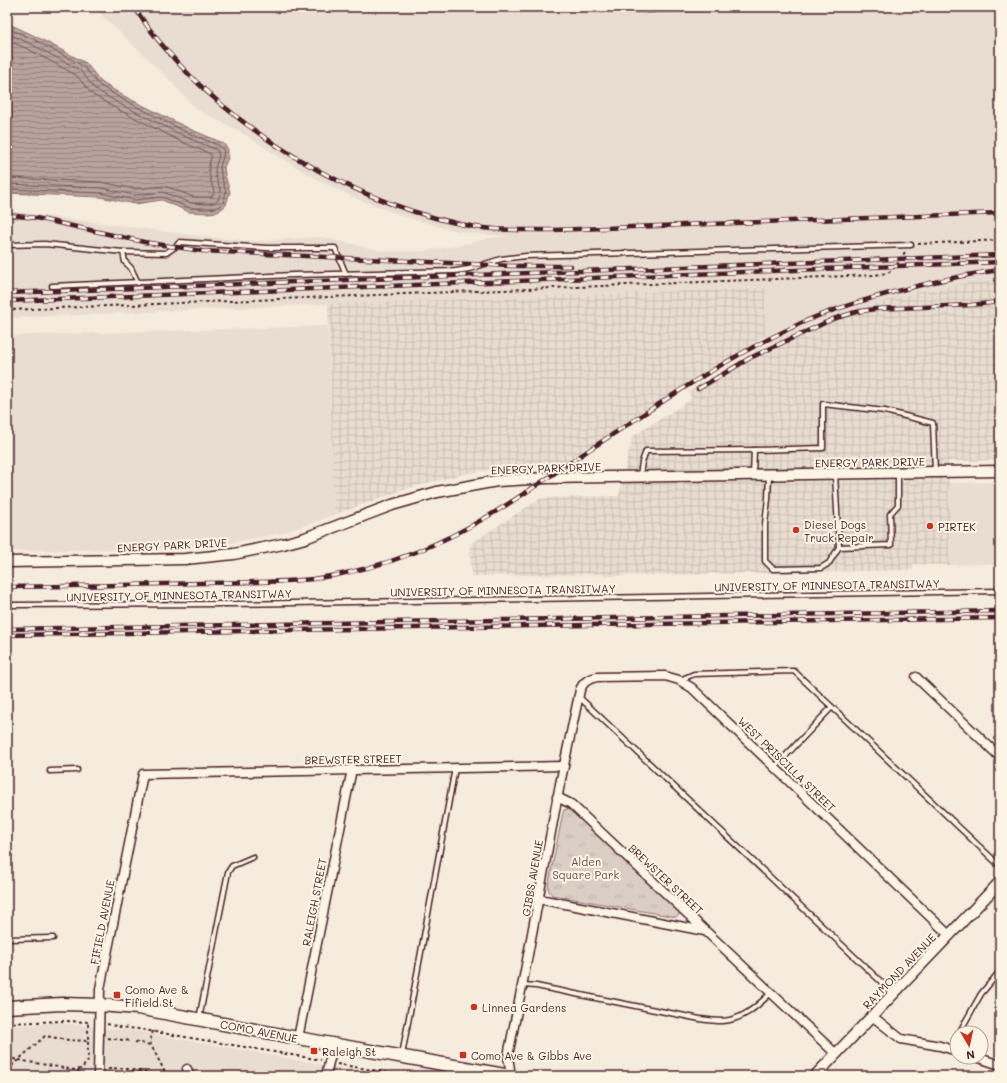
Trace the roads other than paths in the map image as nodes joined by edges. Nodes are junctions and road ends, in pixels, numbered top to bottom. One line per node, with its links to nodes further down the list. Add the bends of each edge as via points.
1 (7, 245): 3 (lane, via 45,244)
2 (911, 245): 4 (lane, via 526,256 501,259 454,271)
3 (124, 252): 4 (lane, via 166,253 180,242 266,248 335,248); 5 (lane, via 125,262)
4 (346, 274): 5 (lane)
5 (138, 283): 6 (lane)
6 (52, 286)
7 (754, 450): 9 (lane, via 823,448 823,404 885,411 933,423); 13 (lane); 14 (lane, via 646,451)
8 (1000, 471): 9 (street, ENERGY PARK DRIVE)
9 (935, 472): 10 (street, ENERGY PARK DRIVE)
10 (898, 473): 11 (street, ENERGY PARK DRIVE); 15 (lane, via 898,505 890,514 890,545)
11 (835, 474): 12 (street, ENERGY PARK DRIVE); 15 (lane)
12 (769, 475): 13 (street, ENERGY PARK DRIVE); 15 (lane, via 765,561 773,569 821,568 829,563)
13 (753, 476): 14 (street, ENERGY PARK DRIVE)
14 (640, 478): 16 (street, ENERGY PARK DRIVE, via 526,479 458,487 392,505 306,538 234,554 185,559)
15 (839, 547)
16 (7, 562)
17 (1000, 591): 18 (lane, UNIVERSITY OF MINNESOTA TRANSITWAY, via 229,604)
18 (7, 605)
19 (916, 677): 24 (street)
20 (679, 680): 21 (street, WEST PRISCILLA STREET, via 665,676 597,677); 23 (lane, via 694,674 794,671); 26 (street, WEST PRISCILLA STREET, via 692,688)
21 (583, 684): 22 (street, GIBBS AVENUE)
22 (579, 697): 25 (street, GIBBS AVENUE); 44 (lane)
23 (832, 707): 26 (lane); 34 (lane)
24 (1000, 757)
25 (564, 766): 27 (street, BREWSTER STREET); 32 (street, GIBBS AVENUE)
26 (775, 767): 38 (street, WEST PRISCILLA STREET)
27 (455, 768): 28 (street, BREWSTER STREET); 54 (lane)
28 (352, 769): 31 (street, BREWSTER STREET); 50 (street, RALEIGH STREET)
29 (77, 770): 30 (lane)
30 (50, 771)
31 (143, 774): 45 (street, FIFIELD AVENUE, via 100,988)
32 (557, 797): 36 (street, GIBBS AVENUE); 37 (street, BREWSTER STREET, via 572,804)
33 (253, 856): 48 (lane, via 232,866 228,872)
34 (1000, 866)
35 (1000, 882): 38 (street, RAYMOND AVENUE)
36 (539, 898): 37 (street, BREWSTER STREET); 42 (street, GIBBS AVENUE)
37 (706, 931): 43 (street, BREWSTER STREET)
38 (949, 935): 44 (street, RAYMOND AVENUE)
39 (53, 938): 40 (lane)
40 (7, 939)
41 (1000, 971): 49 (lane, via 981,994)
42 (523, 985): 43 (lane, via 722,1021 736,1019 751,1011); 59 (street, GIBBS AVENUE, via 508,1056)
43 (771, 993): 53 (street, BREWSTER STREET)
44 (893, 994): 47 (street, RAYMOND AVENUE)
45 (100, 1005): 46 (main road, COMO AVENUE, via 44,1004); 48 (main road, COMO AVENUE, via 138,1008); 57 (street, FIFIELD AVENUE)
46 (7, 1007)
47 (872, 1016): 52 (street, via 901,1039); 53 (street, RAYMOND AVENUE)
48 (199, 1019): 50 (main road, COMO AVENUE)
49 (964, 1025)
50 (298, 1038): 51 (main road, COMO AVENUE)
51 (335, 1045): 54 (main road, COMO AVENUE); 58 (street)
52 (949, 1048)
53 (836, 1054): 60 (street, RAYMOND AVENUE)
54 (402, 1056): 59 (main road, COMO AVENUE)
55 (989, 1061): 56 (street)
56 (1000, 1065)
57 (98, 1076)
58 (326, 1076)
59 (510, 1076)
60 (815, 1076)

